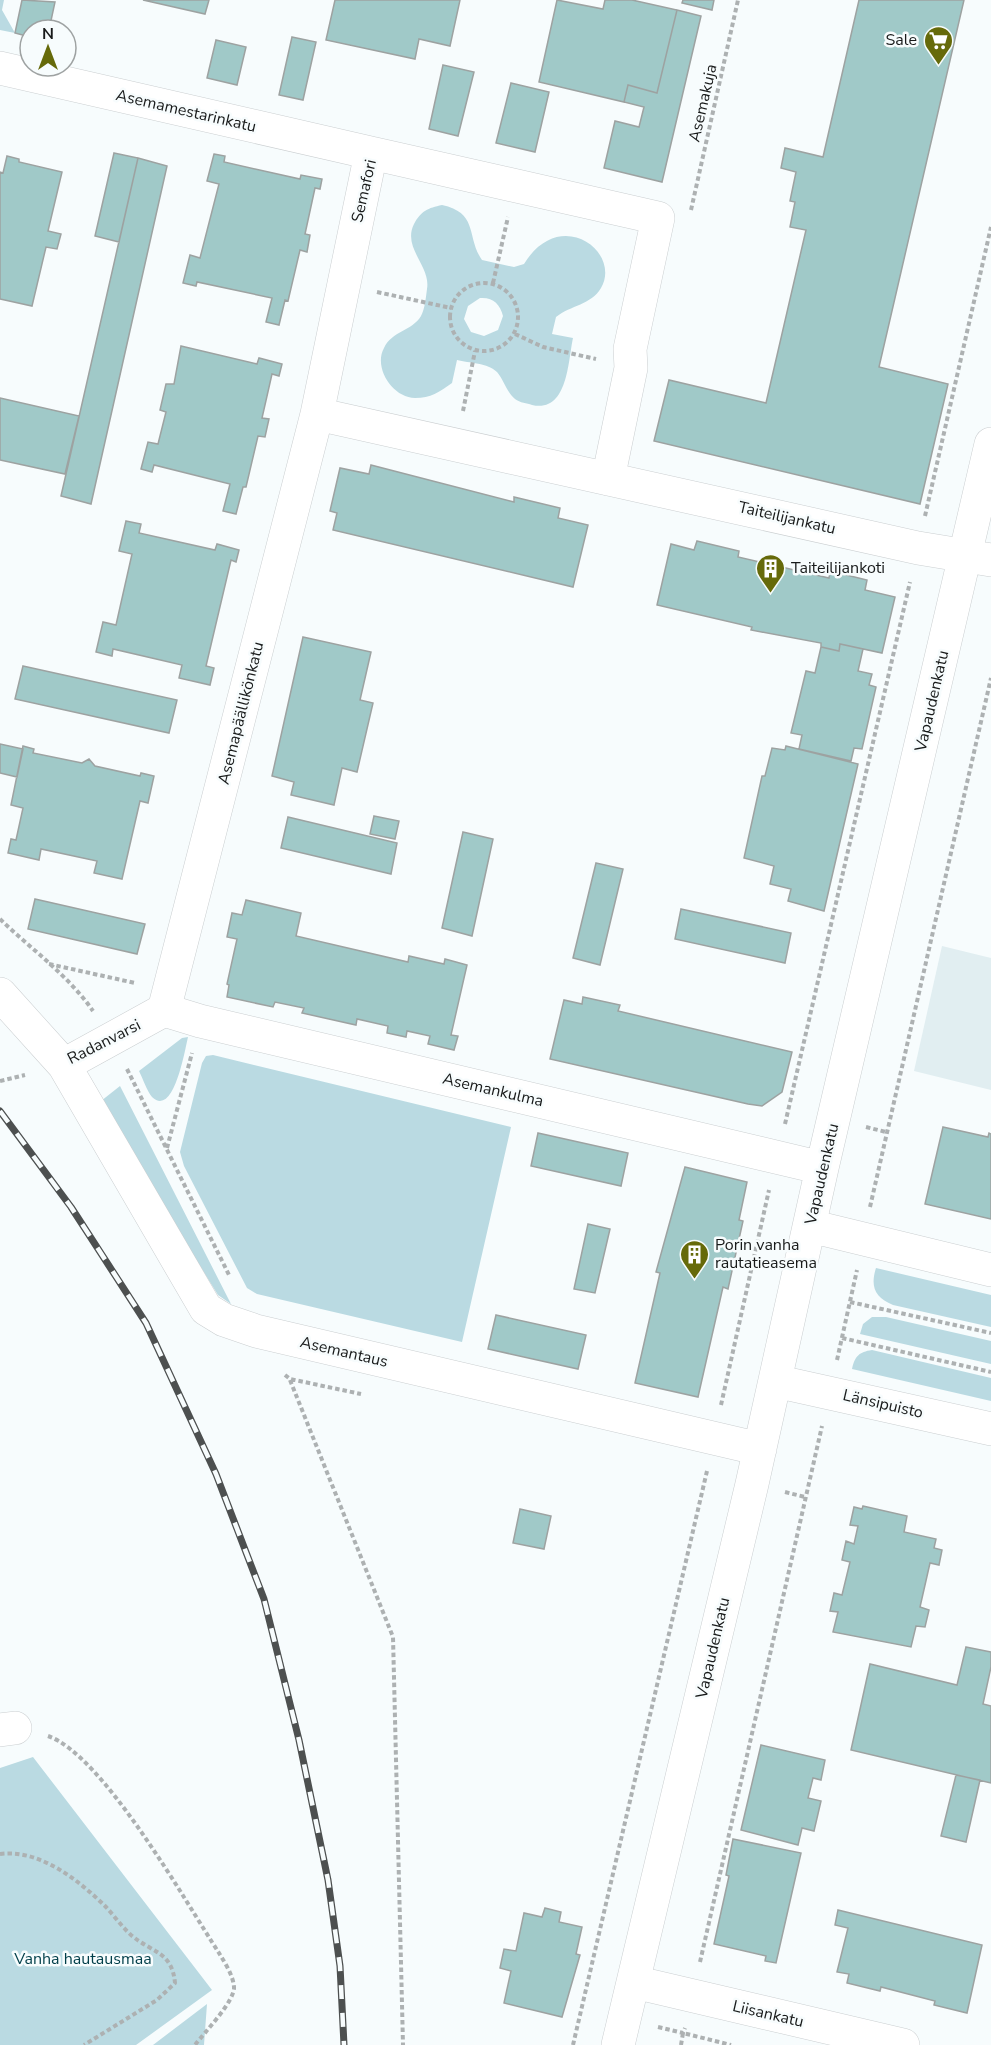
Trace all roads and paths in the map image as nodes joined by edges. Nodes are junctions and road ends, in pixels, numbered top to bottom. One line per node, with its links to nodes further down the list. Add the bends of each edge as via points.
1 (738, 0): 5 (path, Asemakuja)
2 (0, 68): 3 (street, Asemamestarinkatu)
3 (371, 153): 4 (street, Semafori); 8 (street, Semafori)
4 (515, 185): 7 (path); 12 (street, Semafori, via 658,218 630,349)
5 (691, 212)
6 (991, 227): 17 (path)
7 (493, 283): 9 (path, via 468,286 458,294); 10 (path, via 511,295 517,305 519,323)
8 (344, 286): 9 (path); 13 (street, Semafori)
9 (451, 308): 11 (path, via 452,332 459,342)
10 (515, 334): 11 (path, via 497,350); 12 (path, via 543,347)
11 (475, 351): 14 (path)
12 (632, 368): 16 (street, Semafori)
13 (316, 414): 14 (street); 21 (street, Asemapäällikönkatu)
14 (456, 444): 16 (street)
15 (991, 444): 18 (street, Vapaudenkatu)
16 (608, 478): 17 (street, Taiteilijankatu)
17 (918, 548): 18 (street, Taiteilijankatu); 26 (path)
18 (979, 559): 27 (street, Vapaudenkatu)
19 (0, 919): 23 (path, via 77,988)
20 (0, 994): 24 (street, Radanvarsi)
21 (164, 1010): 22 (street, Asemankulma); 23 (street, Radanvarsi)
22 (200, 1021): 25 (path); 26 (street, Asemankulma)
23 (113, 1040): 24 (street, Radanvarsi); 25 (path)
24 (64, 1065): 32 (street, Asemantaus, via 206,1309)
25 (167, 1148): 30 (path)
26 (777, 1157): 27 (street, Asemankulma); 40 (path)
27 (822, 1168): 28 (street, Vapaudenkatu)
28 (810, 1226): 29 (street); 37 (street, Vapaudenkatu)
29 (991, 1270)
30 (233, 1283)
31 (850, 1302): 33 (path)
32 (256, 1331): 36 (path, via 274,1364); 40 (street, Asemantaus)
33 (991, 1333)
34 (842, 1338): 35 (path)
35 (991, 1372)
36 (290, 1379): 38 (path); 51 (path, via 393,1637)
37 (775, 1381): 39 (street, Länsipuisto); 41 (street, Vapaudenkatu)
38 (371, 1396)
39 (991, 1429)
40 (712, 1439): 41 (street, Asemantaus); 43 (path)
41 (760, 1449): 44 (street, Vapaudenkatu)
42 (699, 1468): 43 (path)
43 (706, 1473): 44 (path); 52 (path)
44 (752, 1484): 45 (path); 48 (street, Vapaudenkatu)
45 (805, 1497)
46 (8, 1729): 50 (path, via 60,1740 105,1783 219,1953 232,1978 233,1993)
47 (0, 1854): 49 (path, via 15,1852 76,1879 132,1936 164,1955 174,1968 176,1983 157,2000)
48 (634, 1982): 53 (street, Vapaudenkatu); 56 (street, Liisankatu)
49 (84, 2045)
50 (195, 2045)
51 (403, 2045)
52 (573, 2045)
53 (618, 2045)
54 (681, 2045): 55 (path, via 683,2033)
55 (731, 2045)
56 (903, 2045)

